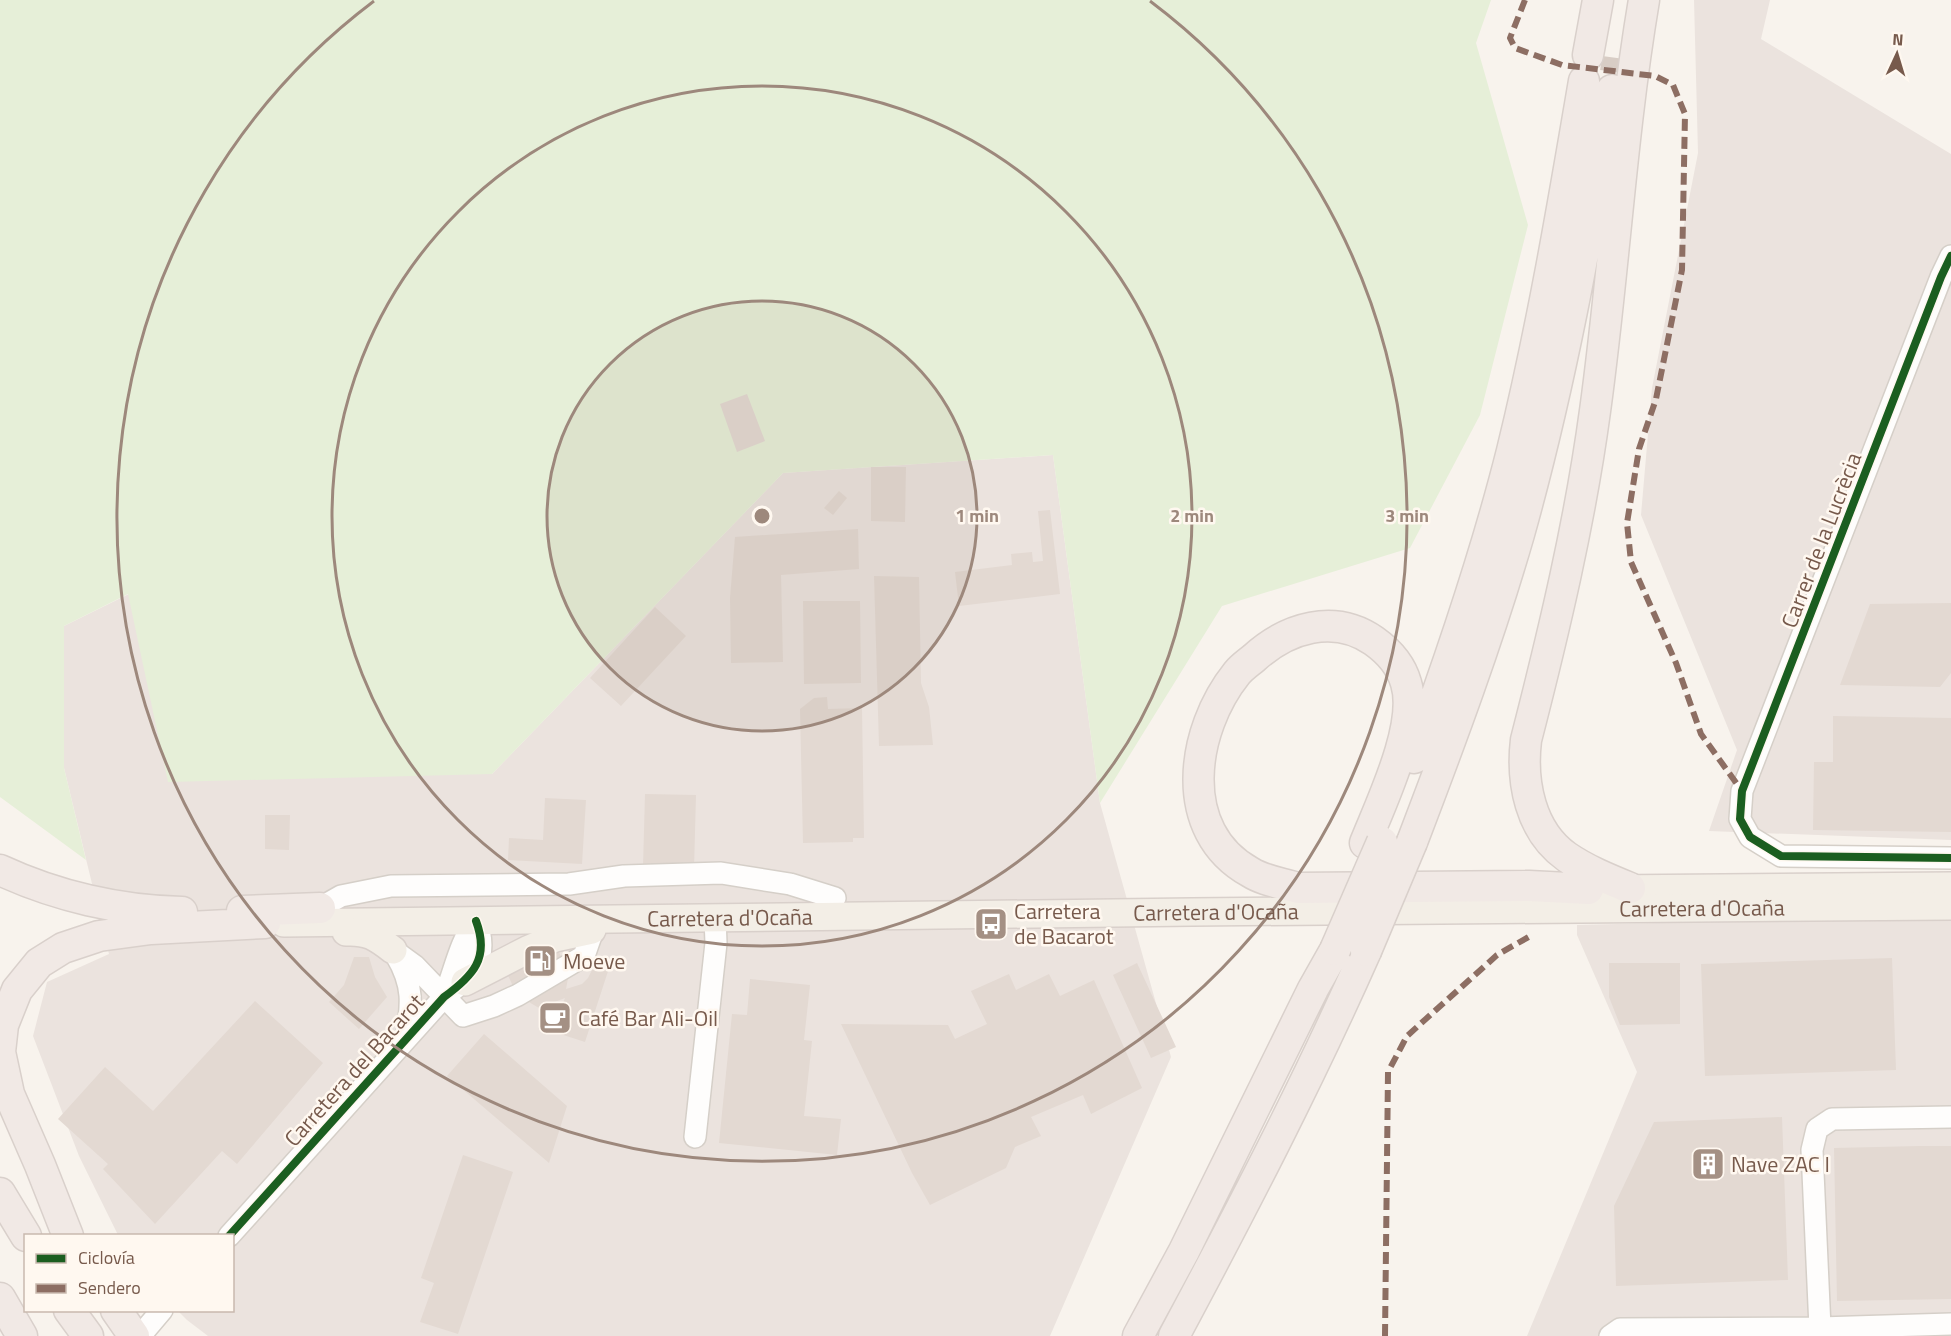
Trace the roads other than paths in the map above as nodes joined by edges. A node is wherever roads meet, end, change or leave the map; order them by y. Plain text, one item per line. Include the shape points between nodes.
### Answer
1 (1598, 0) edge
2 (1627, 0) edge
3 (1644, 0) edge
4 (1601, 67) junction
5 (1951, 256) edge
6 (1946, 277) edge
7 (1374, 843) junction
8 (1951, 858) edge
9 (0, 870) edge
10 (1951, 886) edge
11 (1630, 888) junction
12 (1588, 889) junction
13 (801, 898) junction
14 (835, 898) junction
15 (1951, 906) edge
16 (331, 907) junction
17 (715, 918) junction
18 (476, 921) junction
19 (265, 923) junction
20 (593, 930) junction
21 (393, 950) junction
22 (454, 989) junction
23 (1340, 1010) junction
24 (406, 1038) junction
25 (1951, 1117) edge
26 (0, 1125) edge
27 (695, 1137) dead end
28 (0, 1193) edge
29 (25, 1234) edge
30 (66, 1234) edge
31 (66, 1234) edge
32 (231, 1234) edge
33 (0, 1298) edge
34 (70, 1312) edge
35 (117, 1312) edge
36 (161, 1312) edge
37 (1951, 1324) edge
38 (1820, 1328) junction
39 (22, 1336) edge
40 (88, 1336) edge
41 (134, 1336) edge
42 (140, 1336) edge
43 (1138, 1336) edge
44 (1174, 1336) edge
45 (1192, 1336) edge
46 (1610, 1336) edge

1 - 4 highway
2 - 4 highway
3 - 11 highway via 1588,460 1524,759 1531,807 1544,834 1565,856
4 - 7 highway via 1491,527 1454,646
4 - 23 highway, bridge via 1582,263 1532,485 1477,669 1412,842
5 - 6 street, Carrer de la Lucrècia
6 - 8 street, Carrer de la Lucrècia via 1742,791 1740,819 1750,837 1781,856
7 - 12 highway via 1403,738 1409,707 1407,684 1384,648 1364,634 1344,627 1317,626 1292,633 1266,646 1238,672 1221,697 1205,734 1198,794 1202,815 1214,839 1231,858 1250,873 1298,888
7 - 43 highway, bridge via 1313,989
9 - 16 highway via 71,896 113,906 201,913
10 - 11 main road, Carretera d'Ocaña
11 - 12 main road, Carretera d'Ocaña
12 - 14 main road, Carretera d'Ocaña via 1529,894 1279,899
13 - 14 main road, Carretera d'Ocaña
13 - 16 main road, Carretera d'Ocaña
13 - 18 main road via 737,908 489,911
14 - 16 street via 789,884 721,873 624,876 569,884 391,886 341,896
15 - 17 main road, Carretera d'Ocaña
16 - 18 main road via 464,912
17 - 18 main road, Carretera d'Ocaña
17 - 20 main road
17 - 27 street via 717,942
18 - 19 main road, Carretera d'Ocaña
18 - 22 street, Carretera del Bacarot via 481,950 473,972
19 - 21 main road via 291,933 366,933
19 - 30 highway via 99,936 63,948 39,963 17,990 3,1025 0,1052 9,1094
20 - 22 main road via 555,938
20 - 22 street via 584,956 502,1002 463,1016
21 - 22 street, Carretera del Bacarot
21 - 24 street, Carretera del Bacarot via 409,986
22 - 24 street, Carretera del Bacarot
23 - 44 highway via 1260,1177
23 - 45 highway via 1308,1110
24 - 32 street, Carretera del Bacarot
25 - 38 street via 1832,1119 1817,1130 1812,1150
26 - 31 highway
28 - 29 highway
33 - 39 highway
34 - 40 highway
35 - 41 highway
36 - 42 street
37 - 38 street
38 - 46 street via 1620,1329

